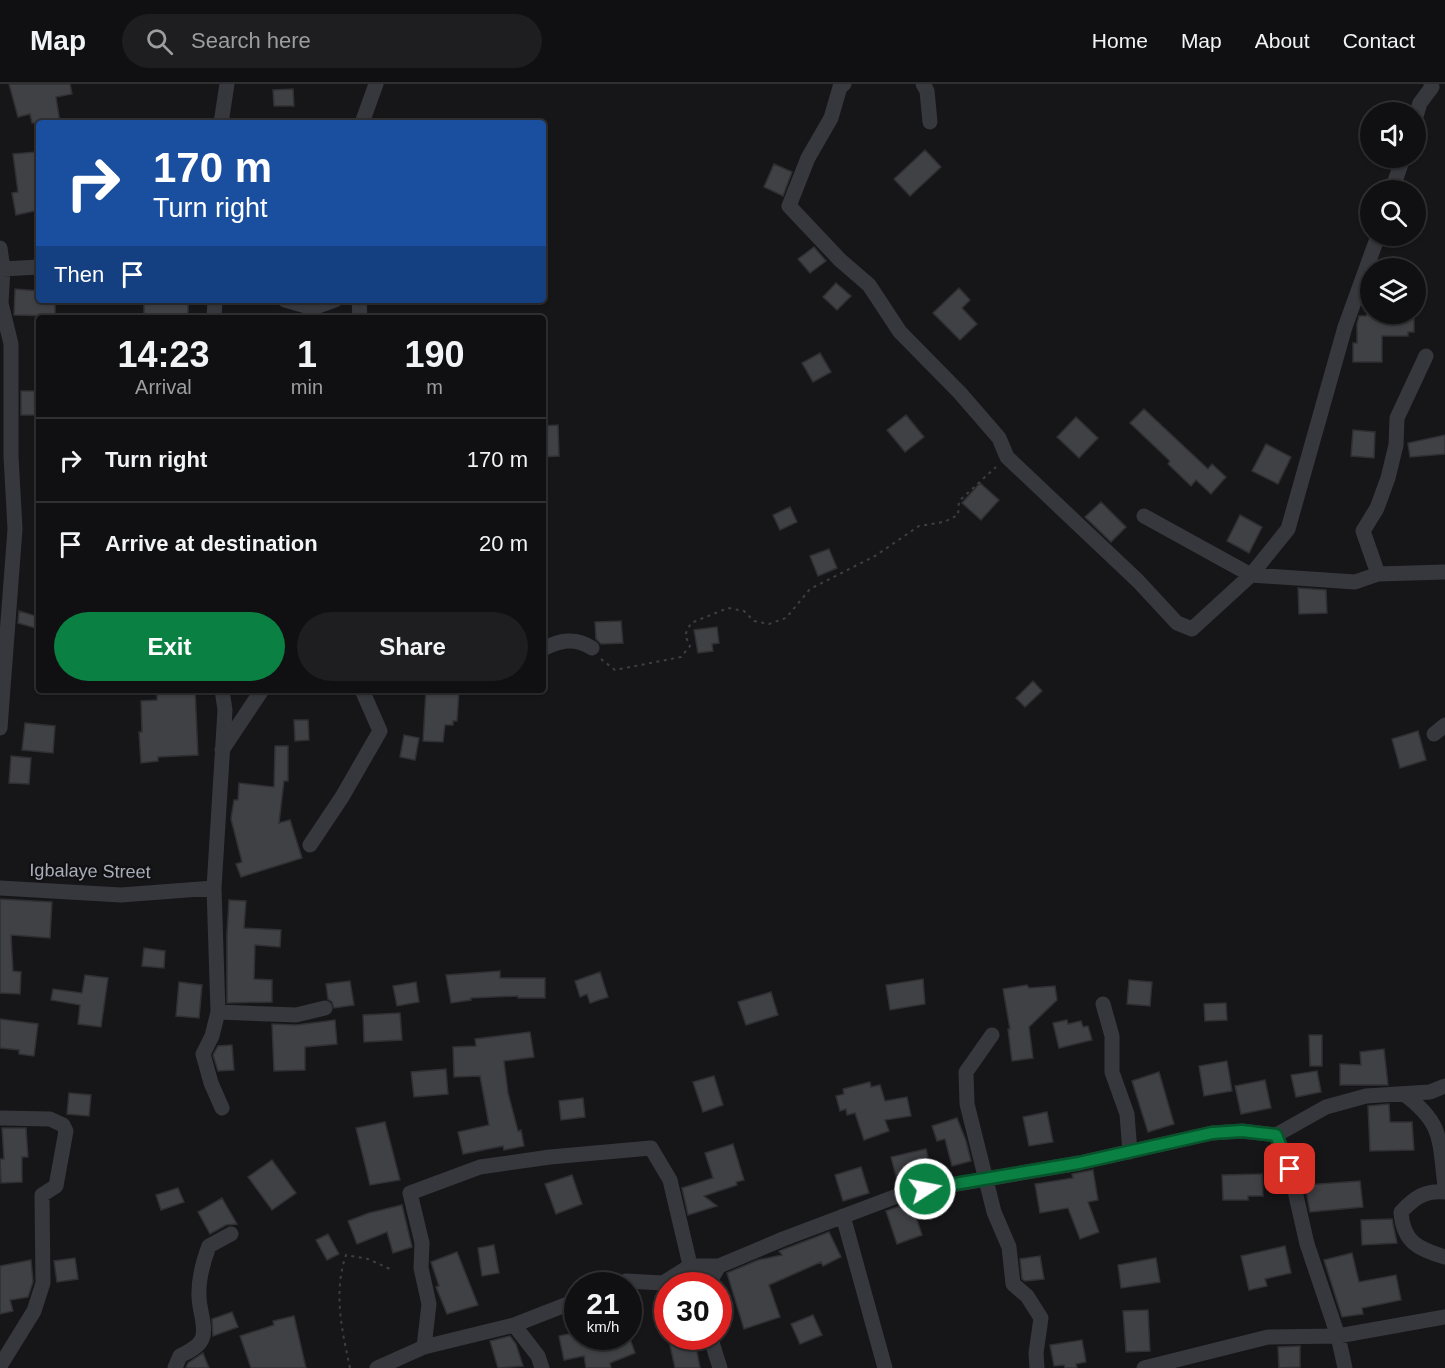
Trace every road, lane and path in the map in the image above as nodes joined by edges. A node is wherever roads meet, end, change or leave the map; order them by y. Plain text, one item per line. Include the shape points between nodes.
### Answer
1 (227, 84) edge
2 (376, 84) edge
3 (844, 84) edge
4 (923, 84) edge
5 (1431, 84) edge
6 (1421, 102) edge
7 (222, 120) edge
8 (363, 120) edge
9 (930, 122) dead end
10 (1374, 246) edge
11 (0, 248) edge
12 (36, 267) edge
13 (3, 269) junction
14 (296, 303) edge
15 (327, 303) edge
16 (1426, 356) dead end
17 (1007, 458) junction
18 (1144, 516) dead end
19 (1445, 572) edge
20 (1378, 574) junction
21 (1251, 575) junction
22 (546, 647) edge
23 (591, 648) joint
24 (222, 693) edge
25 (260, 693) edge
26 (363, 693) edge
27 (0, 728) edge
28 (222, 750) junction
29 (310, 845) dead end
30 (0, 888) edge
31 (214, 888) junction
32 (1103, 1004) dead end
33 (325, 1008) dead end
34 (218, 1012) junction
35 (992, 1035) dead end
36 (1445, 1086) edge
37 (1404, 1094) junction
38 (222, 1108) dead end
39 (0, 1118) edge
40 (1276, 1135) junction
41 (1130, 1152) junction
42 (985, 1178) junction
43 (1445, 1186) edge
44 (1445, 1192) edge
45 (843, 1216) junction
46 (231, 1234) dead end
47 (1445, 1257) edge
48 (690, 1266) junction
49 (719, 1266) junction
50 (390, 1269) dead end
51 (692, 1272) edge
52 (715, 1272) edge
53 (642, 1282) edge
54 (564, 1305) edge
55 (1445, 1317) edge
56 (514, 1325) junction
57 (1338, 1336) junction
58 (424, 1347) junction
59 (714, 1350) edge
60 (0, 1366) edge
61 (382, 1367) edge
62 (176, 1368) edge
63 (350, 1368) edge
64 (542, 1368) edge
65 (720, 1368) edge
66 (885, 1368) edge
67 (1037, 1368) edge
68 (1144, 1368) edge
69 (1346, 1368) edge

1 - 7 street
2 - 8 street
3 - 17 street via 789,206 869,285 900,332 999,438
4 - 9 street
5 - 6 street
10 - 21 street via 1346,327 1288,529
11 - 13 street
12 - 13 street
13 - 27 street via 1,303 11,344 15,530
14 - 15 street via 313,308
16 - 20 street via 1397,418 1396,445 1384,488 1363,531
17 - 21 street via 1185,628 1192,629
17 - 23 path via 959,501 958,515 919,526 875,556 810,589 786,618 769,624 754,621 744,611 728,608 691,623 685,636 690,646 681,657 625,669 615,670
18 - 21 street
19 - 20 street
20 - 21 street via 1355,582
22 - 23 street via 574,640
24 - 28 street
25 - 28 street
26 - 29 street via 381,731
28 - 31 street
30 - 31 street, Igbalaye Street via 121,895
31 - 34 street
32 - 41 street via 1112,1036 1112,1072 1127,1114
33 - 34 street via 296,1015
34 - 38 street via 203,1054
35 - 42 street via 966,1072 967,1104
36 - 37 street via 1430,1092
37 - 40 street via 1366,1096 1326,1107
37 - 43 street via 1423,1108 1437,1129
39 - 60 street via 50,1119 66,1131 56,1186 42,1195 43,1283 34,1311
40 - 41 street via 1212,1133
40 - 57 street via 1290,1169 1307,1244
41 - 42 street
42 - 45 street via 905,1193
42 - 67 street via 1009,1247 1013,1284 1041,1318
44 - 47 street via 1425,1193 1401,1212 1407,1237
45 - 49 street
45 - 66 street
46 - 62 street via 209,1246 199,1295 204,1333 201,1341 180,1356
48 - 49 street
48 - 51 street
48 - 53 street via 663,1283
48 - 58 street via 670,1180 651,1148 480,1167 410,1193 422,1243 421,1268 429,1304
49 - 52 street
50 - 63 path via 346,1255 338,1309
54 - 56 street
55 - 57 street
56 - 58 street
56 - 64 street via 538,1356
57 - 68 street via 1268,1337
57 - 69 street
58 - 61 street
59 - 65 street

